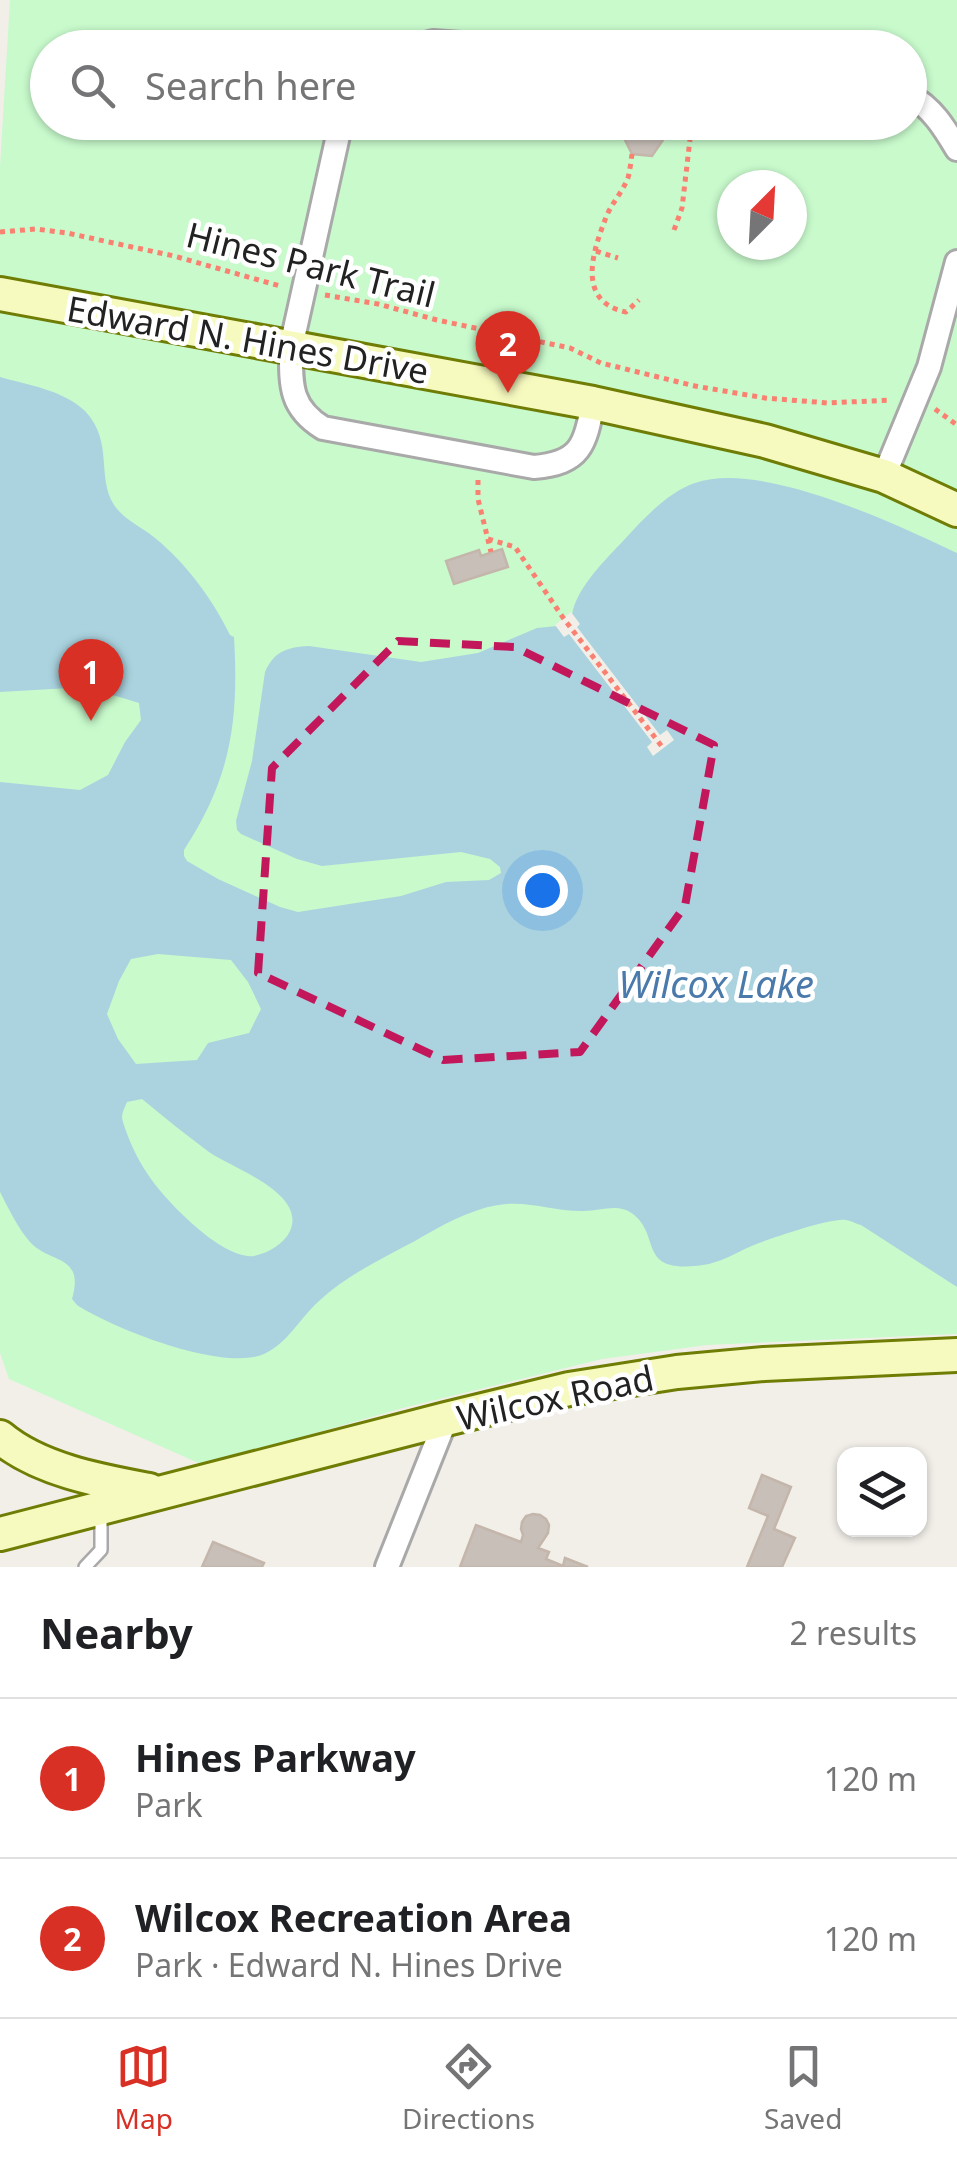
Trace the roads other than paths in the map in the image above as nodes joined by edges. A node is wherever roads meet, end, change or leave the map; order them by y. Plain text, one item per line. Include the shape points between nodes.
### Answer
1 (927, 109) edge
2 (337, 140) edge
3 (957, 149) edge
4 (957, 262) edge
5 (0, 294) edge
6 (291, 347) junction
7 (594, 403) junction
8 (884, 476) junction
9 (957, 510) edge
10 (957, 1355) edge
11 (446, 1419) junction
12 (0, 1437) edge
13 (100, 1495) junction
14 (0, 1534) edge
15 (85, 1567) edge
16 (388, 1567) edge

1 - 3 street
2 - 6 street
4 - 8 street via 929,367
5 - 6 street, Edward N. Hines Drive
6 - 7 street, Edward N. Hines Drive
6 - 7 street via 294,398 312,421 479,457 534,466 569,458 587,436
7 - 8 street, Edward N. Hines Drive
8 - 9 street, Edward N. Hines Drive
10 - 11 street, Wilcox Road via 677,1372
11 - 13 street, Wilcox Road via 161,1493
11 - 16 street
12 - 13 street, Wilcox Road
13 - 14 street, Wilcox Road
13 - 15 lane via 100,1550

